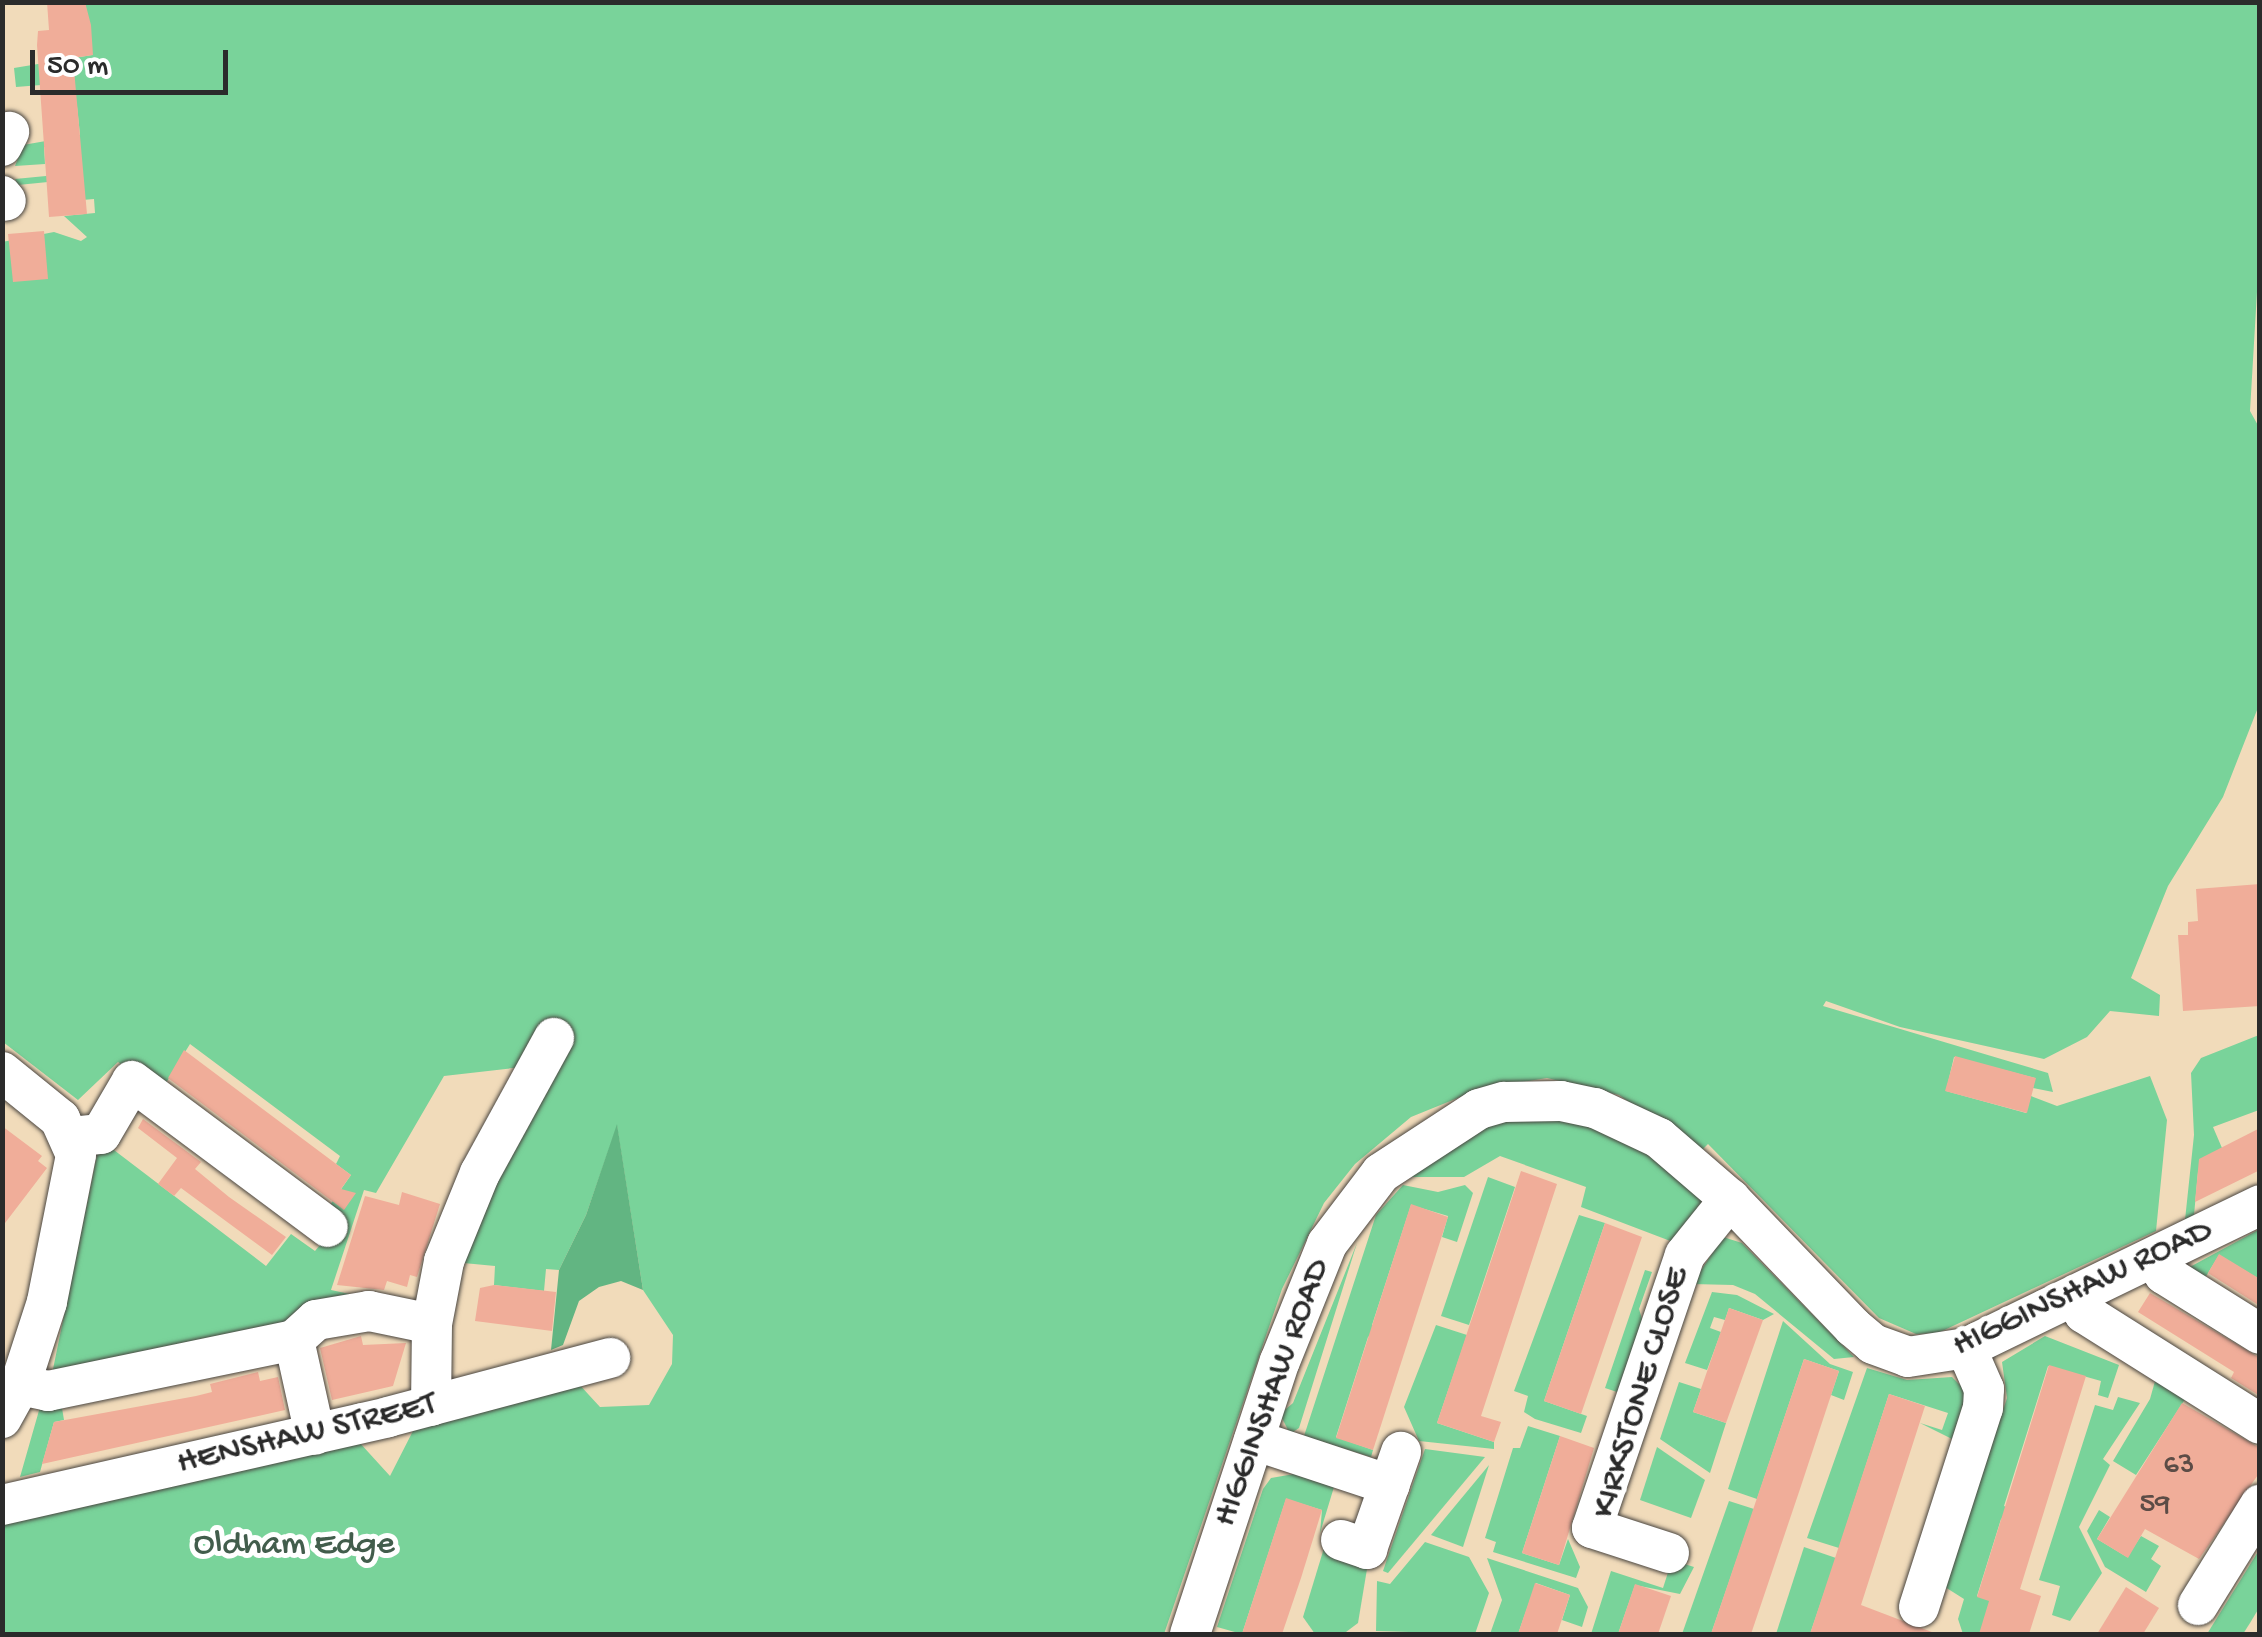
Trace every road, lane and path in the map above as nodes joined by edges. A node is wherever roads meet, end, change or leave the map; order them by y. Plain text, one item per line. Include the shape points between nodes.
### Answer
1 (554, 1038) dead end
2 (2, 1072) edge
3 (72, 1137) junction
4 (1730, 1199) junction
5 (2260, 1205) edge
6 (328, 1226) dead end
7 (2156, 1259) junction
8 (2076, 1296) junction
9 (432, 1324) junction
10 (2260, 1334) edge
11 (294, 1340) junction
12 (1966, 1348) junction
13 (610, 1358) dead end
14 (14, 1377) edge
15 (431, 1406) junction
16 (2260, 1424) edge
17 (314, 1435) junction
18 (1254, 1440) junction
19 (2, 1504) edge
20 (2260, 1505) edge
21 (1341, 1540) dead end
22 (1670, 1553) dead end
23 (2198, 1605) dead end
24 (1919, 1607) dead end
25 (1190, 1634) edge

1 - 9 street via 480,1173 444,1261
2 - 3 street
3 - 6 street via 101,1134 132,1081
3 - 14 street via 75,1174
4 - 12 street, HIGGINSHAW ROAD via 1872,1344 1929,1358
4 - 18 street, HIGGINSHAW ROAD via 1659,1138 1596,1108 1504,1102 1443,1127 1381,1173 1346,1210 1312,1273
4 - 22 street, KIRKSTONE CLOSE via 1684,1255 1592,1528
5 - 7 street, HIGGINSHAW ROAD
7 - 8 street, HIGGINSHAW ROAD
7 - 10 street via 2164,1274
8 - 12 street, HIGGINSHAW ROAD
8 - 16 street via 2084,1313
9 - 11 street via 369,1311 316,1320
9 - 15 street
11 - 14 street via 48,1391
11 - 17 street
12 - 24 street via 1984,1390 1983,1408
13 - 15 street, HENSHAW STREET
15 - 17 street, HENSHAW STREET
17 - 19 street, HENSHAW STREET
18 - 21 street via 1395,1468 1368,1548
18 - 25 street, HIGGINSHAW ROAD
20 - 23 street

